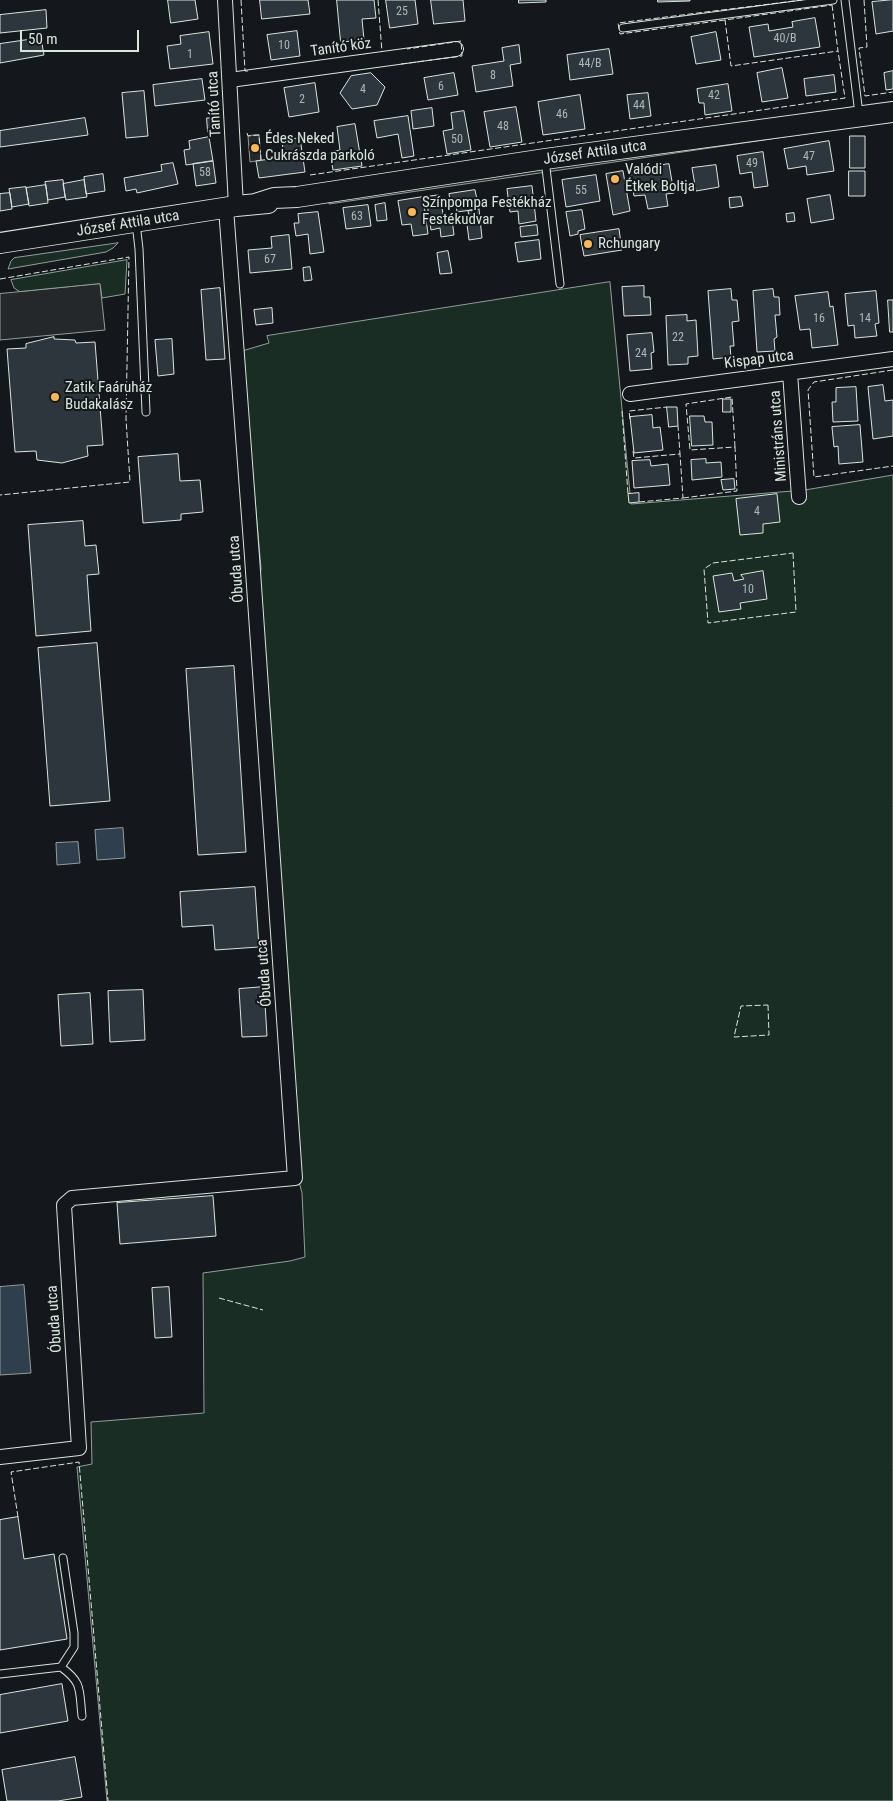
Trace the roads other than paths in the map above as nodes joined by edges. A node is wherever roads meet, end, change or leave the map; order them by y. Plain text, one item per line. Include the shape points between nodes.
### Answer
1 (225, 0) edge
2 (834, 0) edge
3 (845, 0) edge
4 (623, 28) dead end
5 (456, 49) dead end
6 (230, 80) junction
7 (893, 112) edge
8 (859, 117) junction
9 (545, 160) junction
10 (239, 206) junction
11 (136, 223) junction
12 (0, 243) edge
13 (560, 284) dead end
14 (893, 359) edge
15 (790, 373) junction
16 (630, 394) dead end
17 (146, 412) dead end
18 (799, 497) dead end
19 (0, 1457) edge
20 (63, 1558) dead end
21 (61, 1667) junction
22 (0, 1674) edge
23 (82, 1716) dead end

1 - 6 street, Tanító utca
2 - 4 lane
3 - 8 lane
5 - 6 street, Tanító köz
6 - 10 street, Tanító utca
7 - 8 main road, József Attila utca
8 - 9 main road, József Attila utca
9 - 10 main road, József Attila utca via 274,198
9 - 13 lane
10 - 11 main road, József Attila utca
10 - 19 street, Óbuda utca via 252,557 295,1178 72,1198 64,1205 79,1448
11 - 12 main road, József Attila utca
11 - 17 lane
14 - 15 street, Kispap utca
15 - 16 street, Kispap utca
15 - 18 street, Ministráns utca
20 - 21 lane via 74,1646
21 - 22 lane
21 - 23 lane via 73,1676 79,1687

